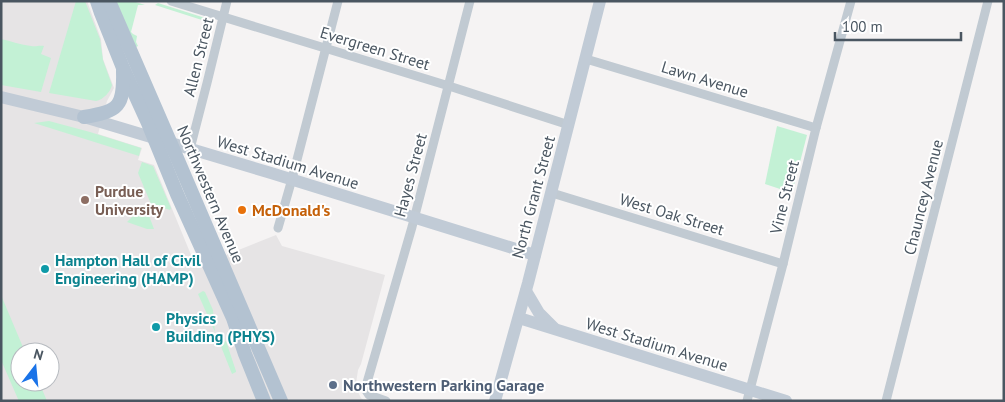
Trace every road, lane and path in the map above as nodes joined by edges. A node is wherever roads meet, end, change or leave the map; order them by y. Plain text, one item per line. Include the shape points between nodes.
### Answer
1 (97, 1) edge
2 (109, 1) edge
3 (171, 1) edge
4 (227, 1) edge
5 (338, 1) edge
6 (470, 1) edge
7 (600, 1) edge
8 (851, 1) edge
9 (988, 1) edge
10 (223, 17) junction
11 (326, 49) junction
12 (586, 58) junction
13 (123, 68) junction
14 (449, 86) junction
15 (1, 97) edge
16 (84, 117) junction
17 (569, 125) junction
18 (816, 128) junction
19 (154, 138) junction
20 (171, 144) junction
21 (190, 149) junction
22 (292, 179) junction
23 (552, 193) junction
24 (415, 218) junction
25 (278, 228) dead end
26 (535, 255) junction
27 (783, 264) junction
28 (526, 291) junction
29 (519, 318) junction
30 (556, 329) junction
31 (748, 395) edge
32 (264, 401) edge
33 (280, 401) edge
34 (386, 401) edge
35 (495, 401) edge
36 (786, 401) edge
37 (886, 401) edge

1 - 13 main road, Northwestern Avenue
2 - 20 main road, Northwestern Avenue
3 - 10 street, Evergreen Street
4 - 10 street, Allen Street
5 - 11 street
6 - 14 street, Hayes Street
7 - 12 street, North Grant Street
8 - 18 street, Vine Street
9 - 37 street, Chauncey Avenue
10 - 11 street, Evergreen Street
10 - 21 street, Allen Street
11 - 14 street, Evergreen Street
11 - 22 street
12 - 17 street, North Grant Street
12 - 18 street, Lawn Avenue
13 - 16 main road via 123,92 118,105 103,114
13 - 19 main road, Northwestern Avenue
14 - 17 street, Evergreen Street
14 - 24 street, Hayes Street
15 - 16 street, West Stadium Avenue
16 - 19 street, West Stadium Avenue
17 - 23 street, North Grant Street
18 - 27 street, Vine Street
19 - 20 street, West Stadium Avenue
19 - 32 main road, Northwestern Avenue via 233,318
20 - 21 street, West Stadium Avenue
20 - 33 main road, Northwestern Avenue
21 - 22 street, West Stadium Avenue
22 - 24 street, West Stadium Avenue
22 - 25 street
23 - 26 street, North Grant Street
23 - 27 street, West Oak Street
24 - 26 street, West Stadium Avenue
24 - 34 street, Hayes Street via 365,390 369,395
26 - 28 street, North Grant Street
27 - 31 street, Vine Street
28 - 29 street, North Grant Street
28 - 30 street via 539,313
29 - 30 street, West Stadium Avenue
29 - 35 street, North Grant Street
30 - 31 street, West Stadium Avenue
31 - 36 street, West Stadium Avenue

